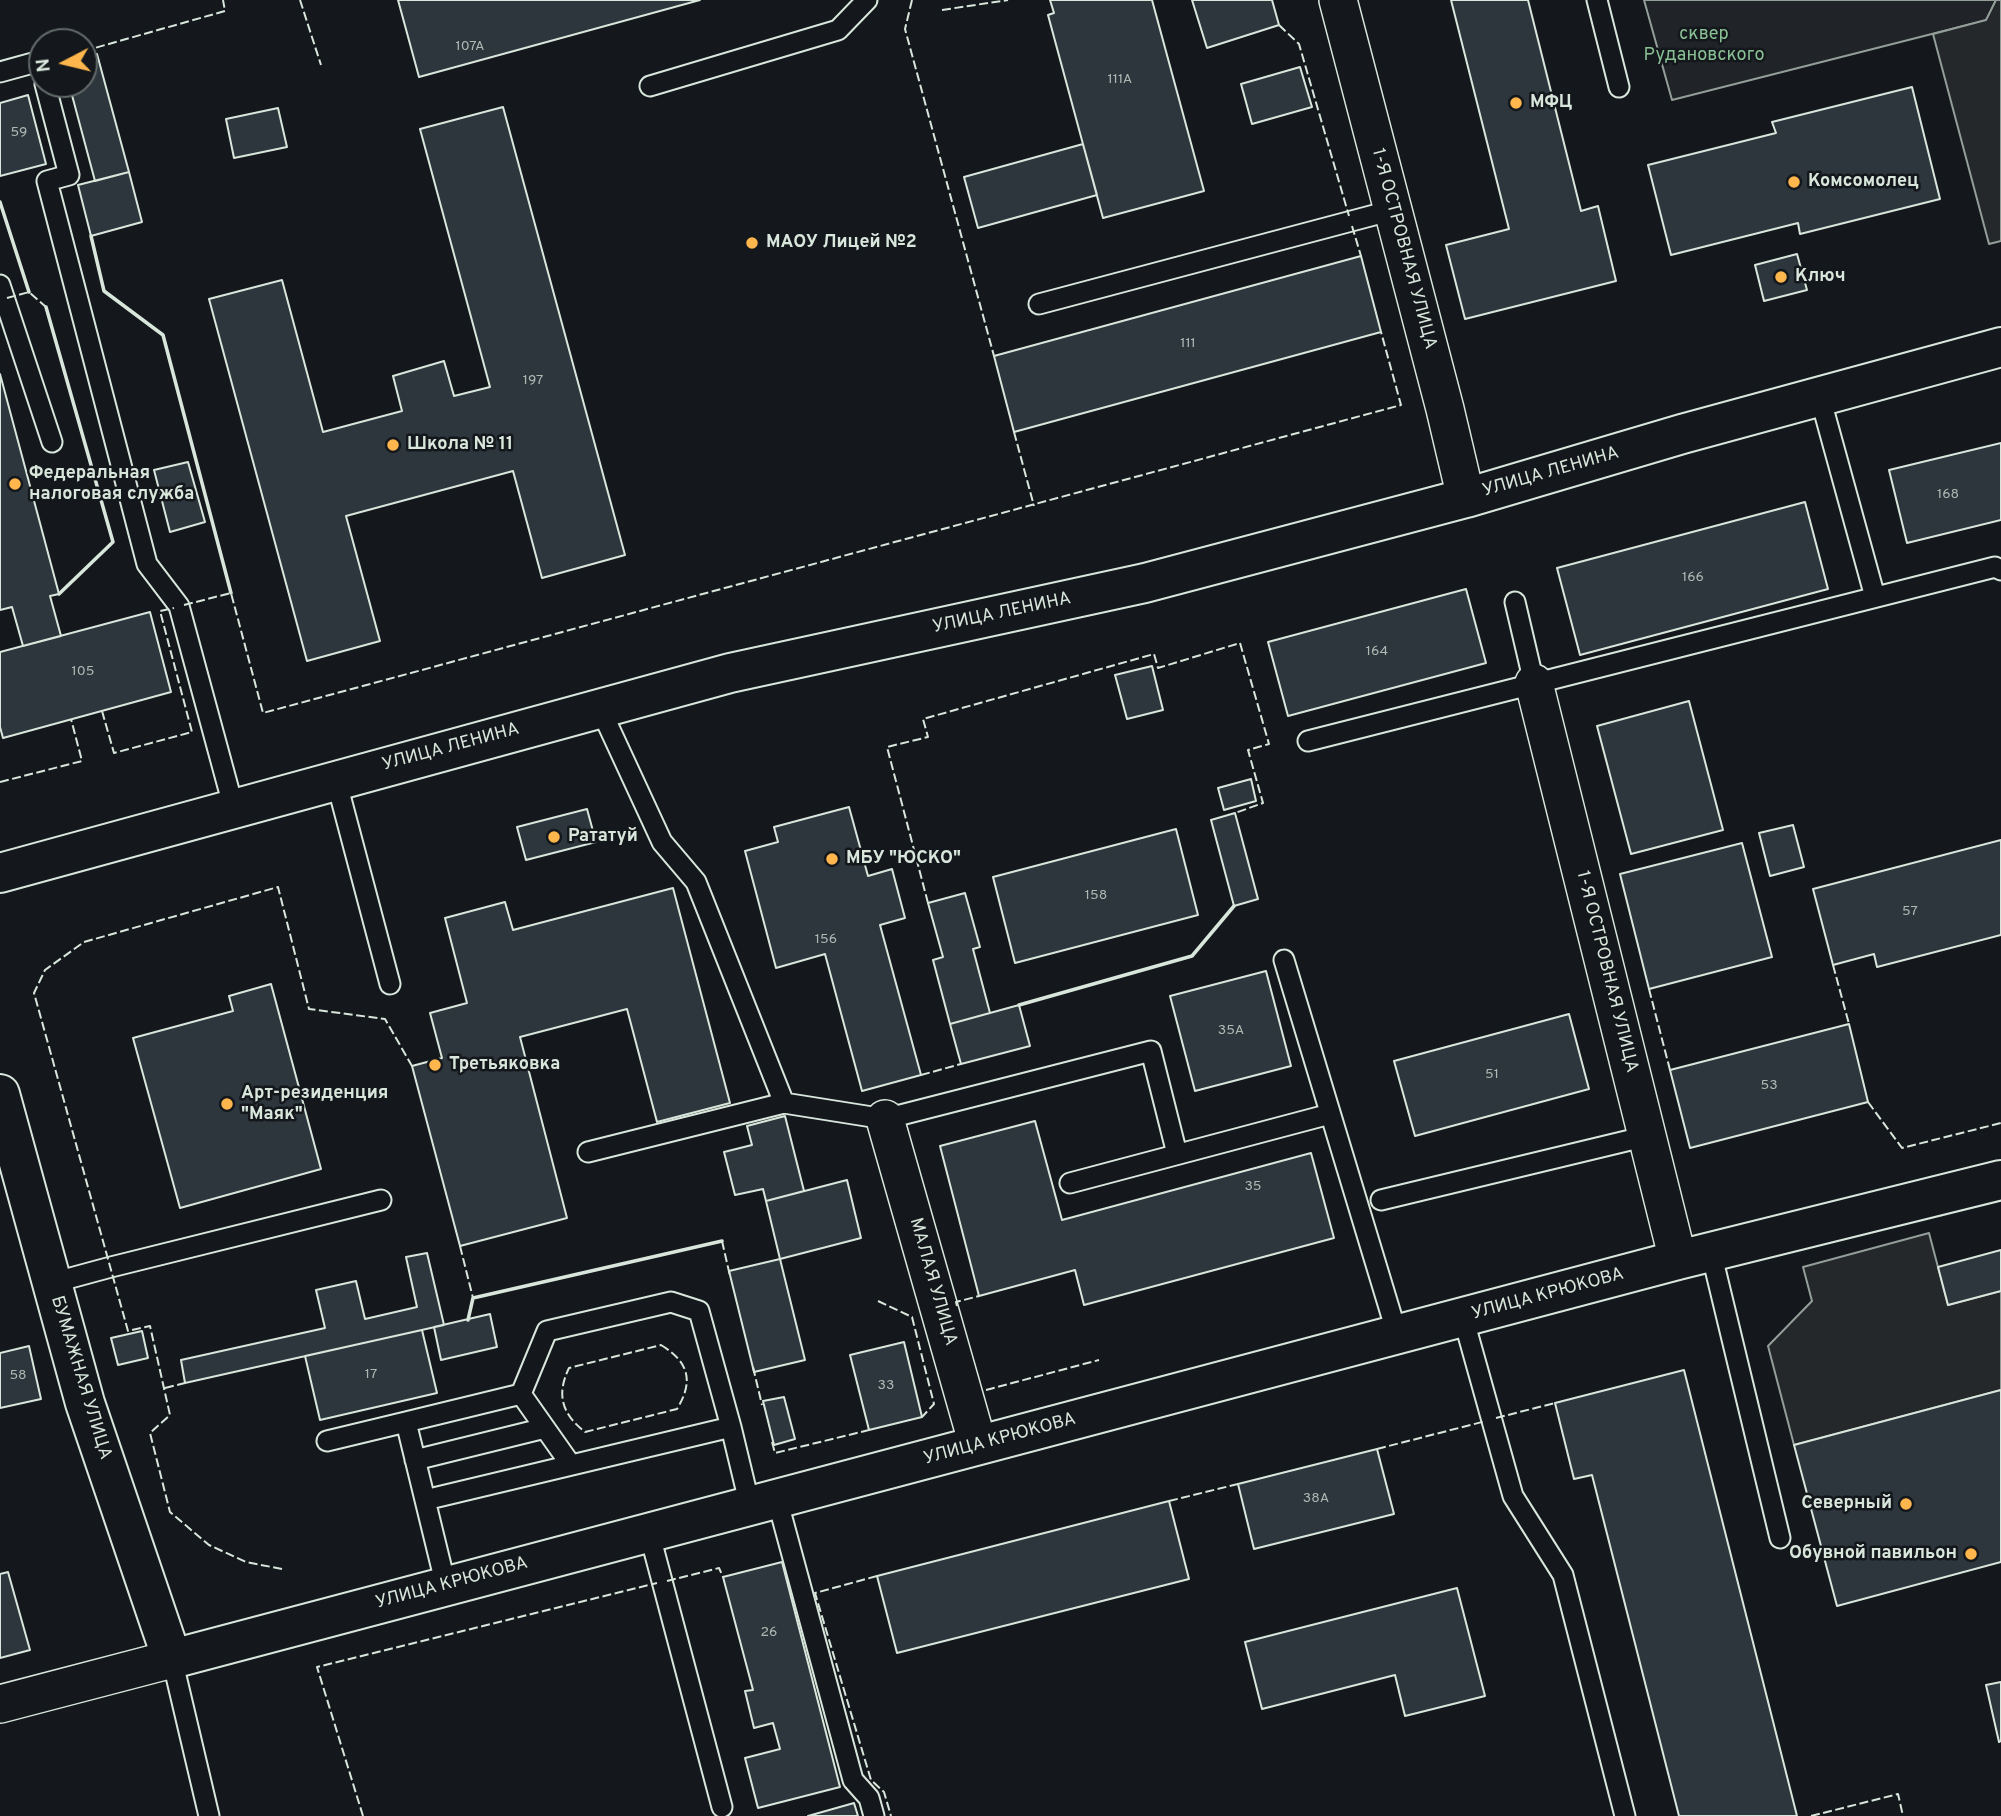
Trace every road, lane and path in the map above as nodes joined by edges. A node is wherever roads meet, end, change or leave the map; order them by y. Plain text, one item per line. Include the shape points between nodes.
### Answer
1 (867, 0) edge
2 (1338, 0) edge
3 (1597, 0) edge
4 (28, 64) edge
5 (0, 72) edge
6 (650, 86) dead end
7 (1619, 87) dead end
8 (50, 98) edge
9 (1393, 210) junction
10 (0, 285) edge
11 (1039, 304) dead end
12 (2001, 347) edge
13 (1820, 397) junction
14 (52, 442) dead end
15 (1465, 498) junction
16 (2001, 570) edge
17 (1875, 597) junction
18 (1515, 602) dead end
19 (1534, 683) junction
20 (600, 708) junction
21 (1308, 741) dead end
22 (336, 780) junction
23 (234, 809) junction
24 (0, 873) edge
25 (1283, 960) dead end
26 (390, 984) dead end
27 (0, 1094) edge
28 (784, 1103) junction
29 (1330, 1114) junction
30 (885, 1119) junction
31 (1647, 1136) junction
32 (588, 1152) dead end
33 (1177, 1154) junction
34 (2001, 1180) edge
35 (1070, 1182) dead end
36 (381, 1200) dead end
37 (1381, 1200) dead end
38 (1694, 1256) junction
39 (52, 1283) junction
40 (1463, 1317) junction
41 (1397, 1335) junction
42 (521, 1394) junction
43 (406, 1422) junction
44 (731, 1427) junction
45 (545, 1428) junction
46 (327, 1441) dead end
47 (978, 1445) junction
48 (415, 1460) junction
49 (571, 1465) junction
50 (425, 1500) junction
51 (763, 1502) junction
52 (649, 1532) junction
53 (1780, 1538) dead end
54 (446, 1586) junction
55 (172, 1659) junction
56 (0, 1704) edge
57 (722, 1807) dead end
58 (209, 1816) edge
59 (874, 1816) edge
60 (1625, 1816) edge

1 - 6 lane via 838,30
2 - 9 street, 1-Я ОСТРОВНАЯ УЛИЦА
3 - 7 lane
4 - 5 lane
8 - 23 lane via 69,175 47,181 147,564 179,606
9 - 11 lane
9 - 15 street, 1-Я ОСТРОВНАЯ УЛИЦА
10 - 14 lane
12 - 13 street, УЛИЦА ЛЕНИНА
13 - 15 street, УЛИЦА ЛЕНИНА
13 - 17 lane
15 - 20 street, УЛИЦА ЛЕНИНА via 1145,583 730,673
16 - 17 lane via 1995,567
17 - 19 lane
18 - 19 lane
19 - 21 lane
19 - 31 street, 1-Я ОСТРОВНАЯ УЛИЦА
20 - 22 street, УЛИЦА ЛЕНИНА
20 - 28 lane via 662,842 695,882
22 - 23 street, УЛИЦА ЛЕНИНА
22 - 26 lane
23 - 24 street, УЛИЦА ЛЕНИНА
25 - 29 lane
27 - 39 street, БУМАЖНАЯ УЛИЦА
28 - 30 lane
28 - 32 lane
29 - 33 lane
29 - 41 lane
30 - 33 lane via 1151,1051
30 - 47 street, МАЛАЯ УЛИЦА
31 - 37 lane
31 - 38 street, 1-Я ОСТРОВНАЯ УЛИЦА
33 - 35 lane
34 - 38 street, УЛИЦА КРЮКОВА
36 - 39 lane
38 - 40 street, УЛИЦА КРЮКОВА
38 - 53 lane
39 - 55 street, БУМАЖНАЯ УЛИЦА via 85,1403
40 - 41 street, УЛИЦА КРЮКОВА
40 - 60 lane via 1513,1496 1563,1575
41 - 47 street, УЛИЦА КРЮКОВА
42 - 43 lane
42 - 44 lane via 547,1331 671,1302 699,1311
42 - 45 lane
43 - 46 lane
43 - 48 lane
44 - 49 lane
44 - 51 lane
45 - 48 lane
45 - 49 lane
47 - 51 street, УЛИЦА КРЮКОВА
48 - 50 lane
49 - 50 lane
50 - 54 lane
51 - 52 street, УЛИЦА КРЮКОВА
51 - 59 lane via 853,1780 869,1798
52 - 54 street, УЛИЦА КРЮКОВА
52 - 57 lane
54 - 55 street, УЛИЦА КРЮКОВА
55 - 56 street, УЛИЦА КРЮКОВА
55 - 58 lane

